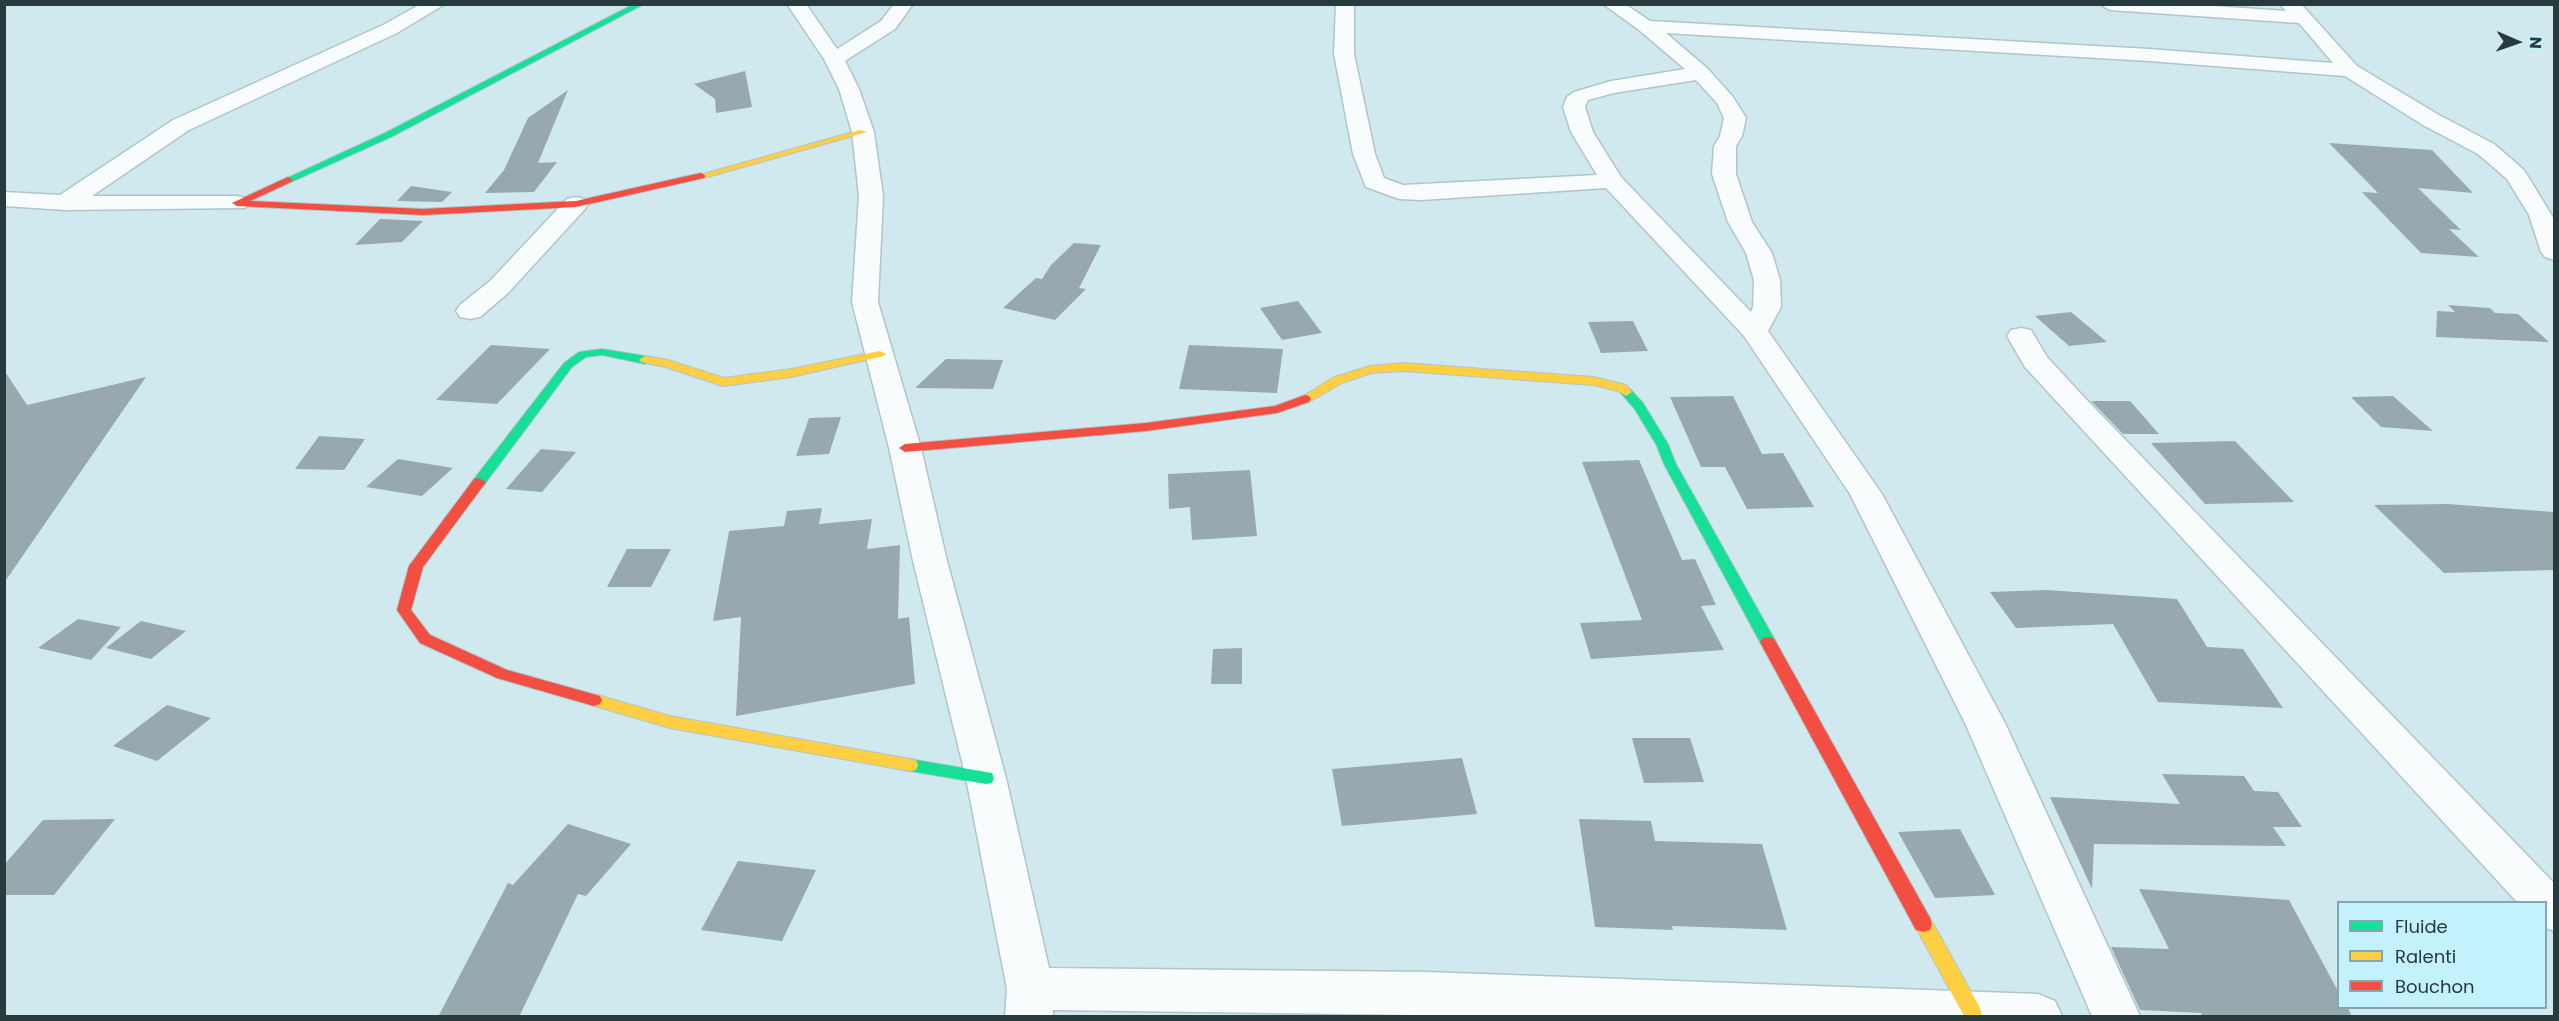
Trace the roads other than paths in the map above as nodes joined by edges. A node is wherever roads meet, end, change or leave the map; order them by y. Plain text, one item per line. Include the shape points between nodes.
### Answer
1 (436, 4) edge
2 (642, 4) edge
3 (796, 4) edge
4 (904, 4) edge
5 (1345, 4) edge
6 (1612, 4) edge
7 (2289, 4) edge
8 (2110, 5) edge
9 (2306, 18) junction
10 (1646, 26) junction
11 (834, 59) junction
12 (2350, 70) junction
13 (1701, 73) junction
14 (863, 132) junction
15 (1612, 181) junction
16 (4, 199) edge
17 (65, 203) junction
18 (237, 203) junction
19 (576, 204) junction
20 (2554, 252) edge
21 (470, 311) dead end
22 (1754, 331) junction
23 (2022, 336) dead end
24 (880, 354) junction
25 (905, 448) junction
26 (986, 778) junction
27 (2544, 901) edge
28 (1030, 1003) edge
29 (1973, 1014) junction
30 (2038, 1017) edge
31 (2116, 1017) edge

1 - 17 street via 181,125
2 - 18 street via 388,135
3 - 11 street
4 - 11 street via 888,26
5 - 15 street via 1344,54 1364,154 1374,182 1399,192 1421,193
6 - 10 street
7 - 9 street
8 - 9 street
9 - 12 street
10 - 12 street
10 - 13 street
11 - 14 street
12 - 20 street via 2431,120 2486,148 2516,175 2541,215
13 - 15 street via 1611,87 1574,101 1582,132
13 - 22 street via 1726,101 1735,118 1725,146 1724,174 1740,222 1759,253 1767,280 1767,308
14 - 19 street via 683,181
14 - 24 street via 871,196 865,302
15 - 22 street
16 - 17 street
17 - 18 street
18 - 19 street via 423,212
19 - 21 street via 499,286
22 - 31 street via 1866,494 1985,723
23 - 27 street via 2035,361 2072,402
24 - 25 street
24 - 26 street via 791,373 723,382 668,364 602,352 583,354 568,365 416,566 404,610 425,639 502,674 659,719
25 - 26 street
25 - 29 street via 1146,427 1277,409 1309,398 1338,380 1370,370 1403,367 1593,381 1622,388 1639,406 1662,444
26 - 28 street
28 - 29 street via 1427,993
29 - 30 street

